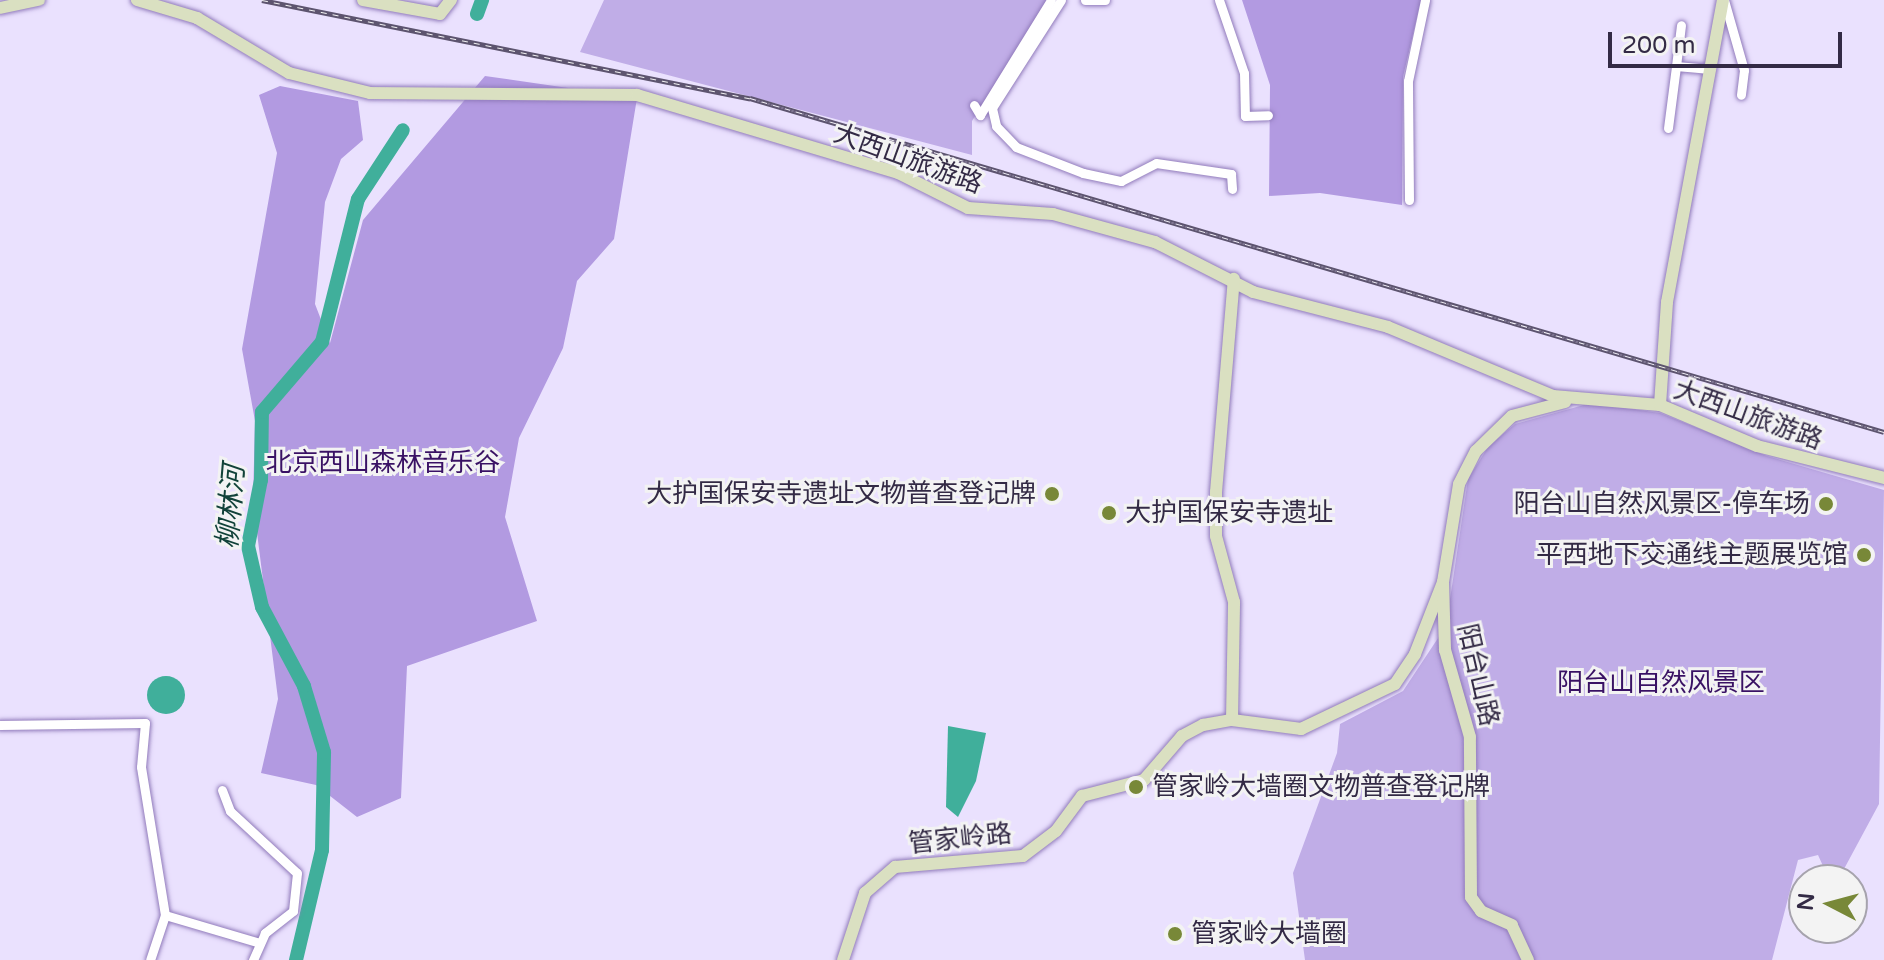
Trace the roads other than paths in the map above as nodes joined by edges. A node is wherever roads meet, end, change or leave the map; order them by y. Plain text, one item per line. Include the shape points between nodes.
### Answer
1 (39, 0) edge
2 (137, 0) edge
3 (363, 0) edge
4 (451, 0) edge
5 (1051, 0) edge
6 (1061, 0) edge
7 (1085, 0) edge
8 (1105, 0) edge
9 (1219, 0) edge
10 (1425, 0) edge
11 (1723, 0) edge
12 (0, 8) edge
13 (1681, 25) dead end
14 (1676, 66) junction
15 (1710, 69) junction
16 (1741, 95) dead end
17 (974, 105) dead end
18 (1268, 115) dead end
19 (1668, 128) dead end
20 (1232, 189) dead end
21 (1409, 200) dead end
22 (1234, 279) junction
23 (1530, 386) junction
24 (1580, 401) junction
25 (1660, 405) junction
26 (1526, 411) junction
27 (1884, 478) edge
28 (1443, 582) junction
29 (1232, 720) junction
30 (0, 725) edge
31 (222, 790) dead end
32 (165, 915) junction
33 (260, 943) junction
34 (150, 960) edge
35 (253, 960) edge
36 (843, 960) edge
37 (1528, 960) edge

1 - 12 street
2 - 22 street, 大西山旅游路 via 197,18 297,75 393,96 637,95 898,173 968,208 1053,214 1155,242
3 - 4 street via 440,14
5 - 17 street via 980,115
6 - 20 street via 992,108 996,126 1016,147 1083,173 1121,181 1156,163 1231,174
7 - 8 street
9 - 18 street via 1244,73 1245,116
10 - 21 street via 1408,81
11 - 15 street
11 - 16 street via 1744,70
13 - 14 street
14 - 15 street
14 - 19 street
15 - 25 street via 1667,302
22 - 23 street, 大西山旅游路 via 1289,305 1388,327
22 - 29 street via 1216,492 1216,536 1234,602
23 - 24 street, 大西山旅游路
23 - 26 street
24 - 25 street, 大西山旅游路
24 - 26 street, 阳台山路
25 - 27 street, 大西山旅游路 via 1757,446
26 - 28 street, 阳台山路 via 1498,424 1467,466
28 - 29 street, 管家岭路 via 1415,654 1395,684 1301,729
28 - 37 street, 阳台山路 via 1445,650 1470,737 1471,897 1481,911 1512,925
29 - 36 street, 管家岭路 via 1182,736 1144,780 1082,796 1032,852 885,872 865,893
30 - 32 street via 145,723 141,767
31 - 33 street via 230,811 297,873 293,911
32 - 33 street
32 - 34 street
33 - 35 street

